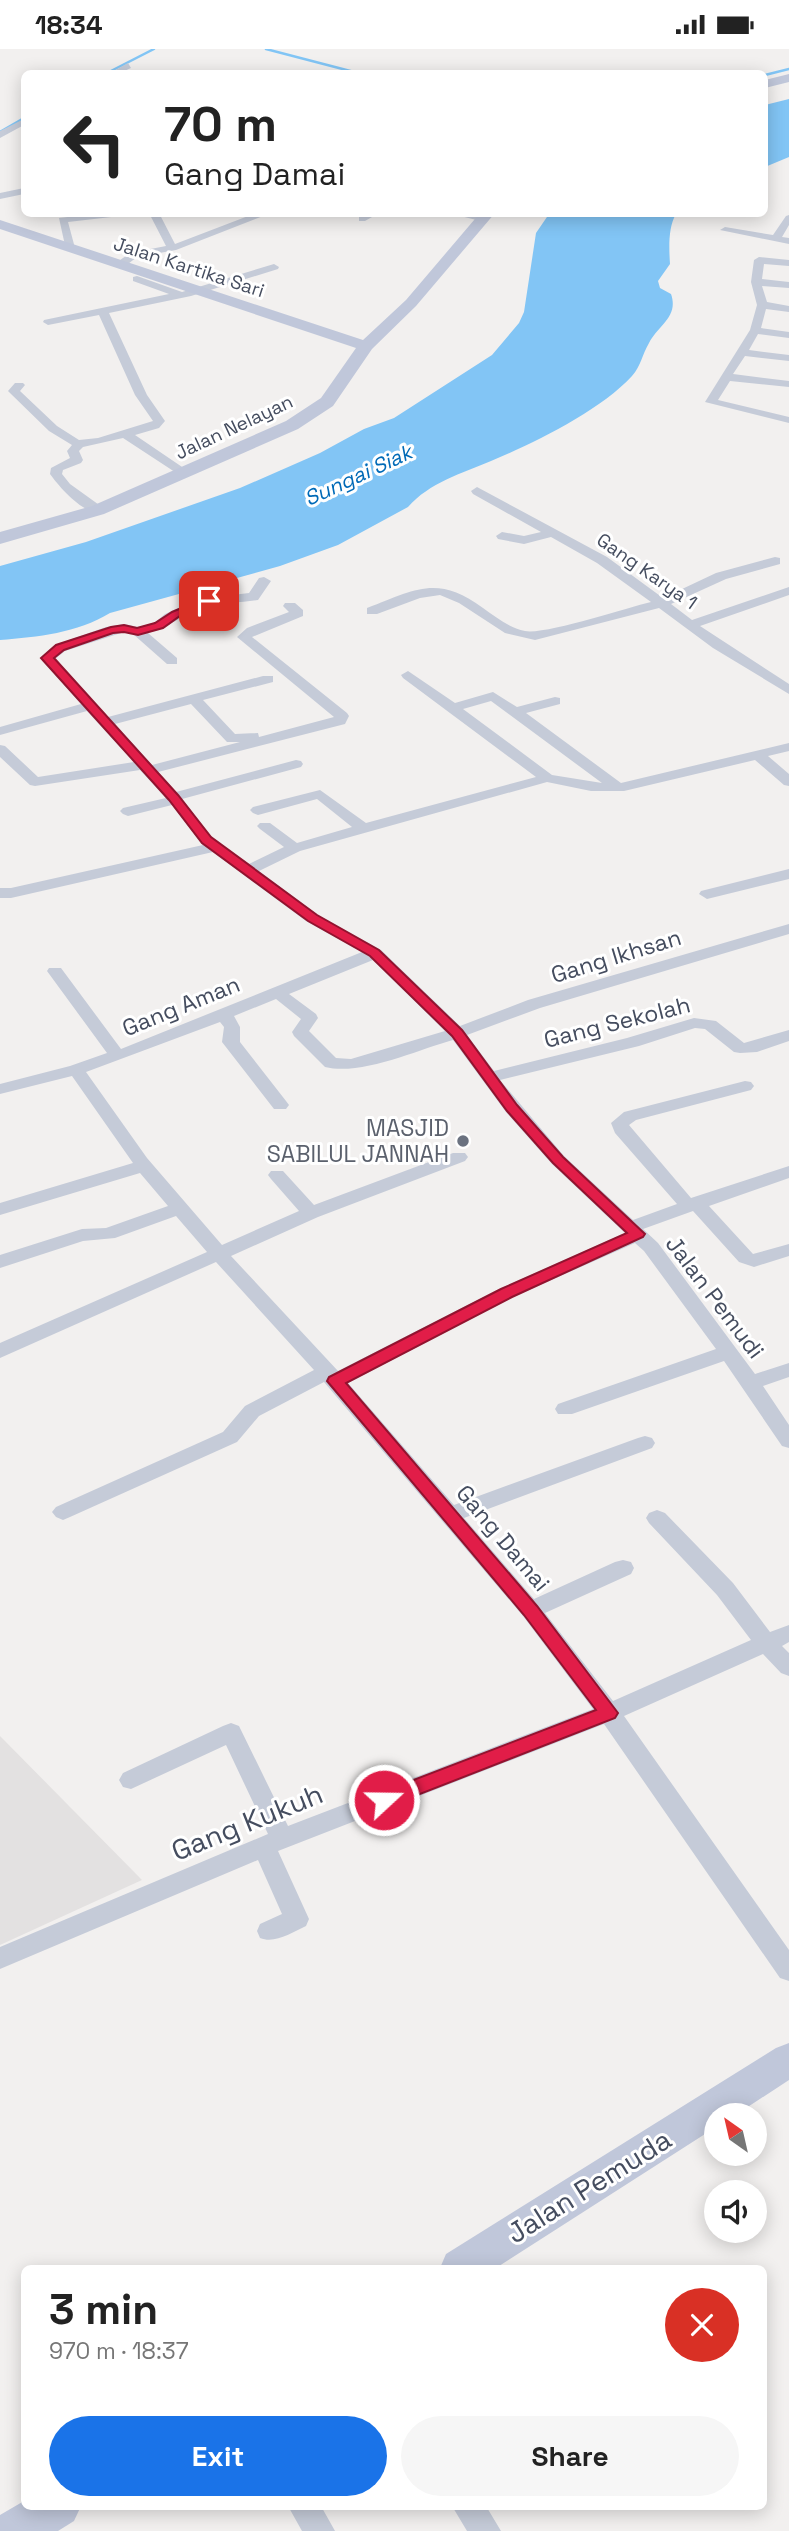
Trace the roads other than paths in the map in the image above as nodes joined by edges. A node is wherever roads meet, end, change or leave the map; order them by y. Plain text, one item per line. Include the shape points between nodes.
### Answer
1 (128, 66) dead end
2 (120, 70) edge
3 (789, 78) edge
4 (768, 83) edge
5 (21, 124) edge
6 (0, 135) edge
7 (21, 192) edge
8 (0, 196) edge
9 (60, 217) edge
10 (156, 217) edge
11 (255, 217) edge
12 (366, 217) edge
13 (485, 217) edge
14 (789, 218) edge
15 (362, 219) dead end
16 (0, 224) edge
17 (725, 230) dead end
18 (756, 236) junction
19 (775, 239) junction
20 (789, 241) edge
21 (70, 248) junction
22 (172, 248) junction
23 (759, 260) junction
24 (789, 263) edge
25 (120, 265) junction
26 (274, 268) dead end
27 (137, 279) dead end
28 (756, 282) junction
29 (789, 285) edge
30 (191, 293) junction
31 (762, 305) junction
32 (789, 309) edge
33 (103, 311) junction
34 (48, 322) dead end
35 (755, 330) junction
36 (789, 335) edge
37 (366, 346) junction
38 (742, 352) junction
39 (789, 358) edge
40 (726, 377) junction
41 (789, 384) edge
42 (19, 385) dead end
43 (789, 420) edge
44 (125, 434) junction
45 (79, 444) junction
46 (185, 473) junction
47 (477, 491) dead end
48 (98, 510) junction
49 (554, 532) junction
50 (502, 536) dead end
51 (0, 538) edge
52 (775, 561) dead end
53 (264, 581) dead end
54 (789, 591) edge
55 (663, 603) junction
56 (290, 606) dead end
57 (372, 611) dead end
58 (689, 625) junction
59 (138, 631) junction
60 (172, 660) dead end
61 (408, 675) dead end
62 (268, 679) dead end
63 (789, 690) edge
64 (195, 700) junction
65 (555, 701) dead end
66 (90, 706) junction
67 (452, 708) junction
68 (515, 712) junction
69 (321, 720) dead end
70 (106, 723) junction
71 (0, 731) edge
72 (789, 747) edge
73 (0, 749) edge
74 (759, 756) junction
75 (296, 764) dead end
76 (146, 768) junction
77 (547, 778) junction
78 (789, 782) edge
79 (618, 787) junction
80 (174, 799) junction
81 (258, 810) dead end
82 (128, 811) dead end
83 (265, 826) dead end
84 (365, 830) junction
85 (215, 847) junction
86 (295, 848) junction
87 (249, 870) junction
88 (789, 874) edge
89 (0, 893) edge
90 (707, 894) dead end
91 (789, 929) edge
92 (375, 953) junction
93 (55, 971) dead end
94 (277, 992) junction
95 (224, 1013) junction
96 (457, 1033) junction
97 (789, 1035) edge
98 (117, 1055) junction
99 (76, 1070) junction
100 (490, 1077) junction
101 (745, 1086) dead end
102 (0, 1089) edge
103 (280, 1105) dead end
104 (459, 1157) dead end
105 (144, 1166) junction
106 (789, 1172) edge
107 (276, 1175) dead end
108 (692, 1205) junction
109 (180, 1208) junction
110 (0, 1209) edge
111 (312, 1213) junction
112 (634, 1230) junction
113 (789, 1250) edge
114 (218, 1254) junction
115 (0, 1262) edge
116 (0, 1351) edge
117 (728, 1352) junction
118 (789, 1370) edge
119 (331, 1376) junction
120 (751, 1383) junction
121 (565, 1409) dead end
122 (789, 1441) edge
123 (645, 1443) dead end
124 (63, 1511) dead end
125 (450, 1515) junction
126 (657, 1518) dead end
127 (623, 1568) dead end
128 (531, 1610) junction
129 (789, 1633) edge
130 (766, 1643) junction
131 (789, 1667) edge
132 (609, 1713) junction
133 (131, 1780) dead end
134 (273, 1843) junction
135 (269, 1931) dead end
136 (0, 1958) edge
137 (789, 1970) edge
138 (789, 2060) edge
139 (465, 2265) edge
140 (52, 2510) edge
141 (306, 2510) edge
142 (470, 2510) edge
143 (15, 2531) edge
144 (320, 2531) edge
145 (486, 2531) edge

1 - 2 street
3 - 4 main road
5 - 6 street
7 - 8 street
9 - 21 street
10 - 22 street
11 - 22 street
12 - 15 street
13 - 37 main road, Jalan Nelayan via 411,303
14 - 19 street
16 - 21 main road, Jalan Kartika Sari
17 - 18 street
18 - 19 street
18 - 23 street
19 - 20 street
21 - 25 main road, Jalan Kartika Sari
22 - 25 street via 134,255
23 - 24 street
23 - 28 street
25 - 30 main road, Jalan Kartika Sari
26 - 30 street
27 - 30 street
28 - 29 street
28 - 31 street
30 - 33 street
30 - 37 main road, Jalan Kartika Sari
31 - 32 street
31 - 35 street
33 - 34 street
33 - 44 street via 138,389 159,421
35 - 36 street
35 - 38 street
37 - 46 main road, Jalan Nelayan via 321,408
38 - 39 street
38 - 40 street
40 - 41 street
40 - 43 street via 712,403
42 - 45 street via 14,391 36,414
44 - 45 street
44 - 46 street
45 - 48 street via 73,451 77,460 57,468 56,474
46 - 48 main road, Jalan Nelayan
47 - 49 street, Gang Karya 1
48 - 51 main road, Jalan Nelayan
49 - 50 street via 524,540
49 - 55 street, Gang Karya 1
52 - 55 street via 722,576
53 - 59 street, Jalan Pemudi via 253,597 204,602 159,626
54 - 58 street
55 - 57 street via 527,636 441,591
55 - 58 street, Gang Karya 1
56 - 76 street via 299,613 244,637 342,716 340,721
58 - 63 street, Gang Karya 1
59 - 60 street
59 - 66 street, Jalan Pemudi via 111,630 60,648 47,658
61 - 67 street
62 - 64 street
64 - 69 street via 232,739
64 - 70 street
65 - 68 street
66 - 70 street, Jalan Pemudi
66 - 71 street
67 - 68 street via 493,696
67 - 77 street
68 - 79 street
70 - 76 street, Jalan Pemudi
72 - 74 street
73 - 76 street via 35,782
74 - 78 street
74 - 79 street
75 - 80 street
76 - 80 street, Jalan Pemudi
77 - 79 street
77 - 84 street
80 - 82 street
80 - 85 street, Jalan Pemudi
81 - 84 street via 320,794
83 - 86 street
84 - 86 street
85 - 87 street, Jalan Pemudi
85 - 89 street
86 - 87 street
87 - 92 street, Jalan Pemudi via 312,918
88 - 90 street
91 - 96 street, Gang Ikhsan via 534,1004
92 - 94 street, Gang Aman
92 - 96 street, Jalan Pemudi
93 - 98 street
94 - 95 street, Gang Aman
94 - 96 street via 310,1019 300,1032 331,1063 352,1064
95 - 98 street, Gang Aman
95 - 103 street via 232,1027 231,1042
96 - 100 street, Jalan Pemudi
97 - 100 street, Gang Sekolah via 740,1048 710,1025 694,1023
98 - 99 street, Gang Aman
99 - 102 street, Gang Aman
99 - 105 street, Gang Damai
100 - 112 street, Jalan Pemudi via 558,1160
101 - 108 street via 620,1123
104 - 111 street
105 - 109 street, Gang Damai
105 - 110 street
106 - 108 street
107 - 111 street
108 - 112 street
108 - 113 street via 746,1258 754,1261
109 - 114 street, Gang Damai
109 - 115 street via 108,1234 82,1235
111 - 114 street
112 - 117 street, Jalan Pemudi
112 - 119 street
114 - 116 street
114 - 119 street, Gang Damai
117 - 120 street, Jalan Pemudi
117 - 121 street
118 - 120 street
119 - 124 street via 252,1411 238,1432 222,1441
119 - 125 street, Gang Damai
120 - 122 street, Jalan Pemudi
123 - 125 street
125 - 128 street, Gang Damai
126 - 130 street via 725,1589
127 - 128 street
128 - 132 street, Gang Damai
129 - 130 street, Gang Kukuh
130 - 131 street
130 - 132 street, Gang Kukuh
132 - 134 street, Gang Kukuh
132 - 137 street, Gang Damai
133 - 134 street via 231,1732
134 - 135 street via 297,1919
134 - 136 street, Gang Kukuh
138 - 139 main road, Jalan Pemuda
140 - 143 main road
141 - 144 street
142 - 145 street

